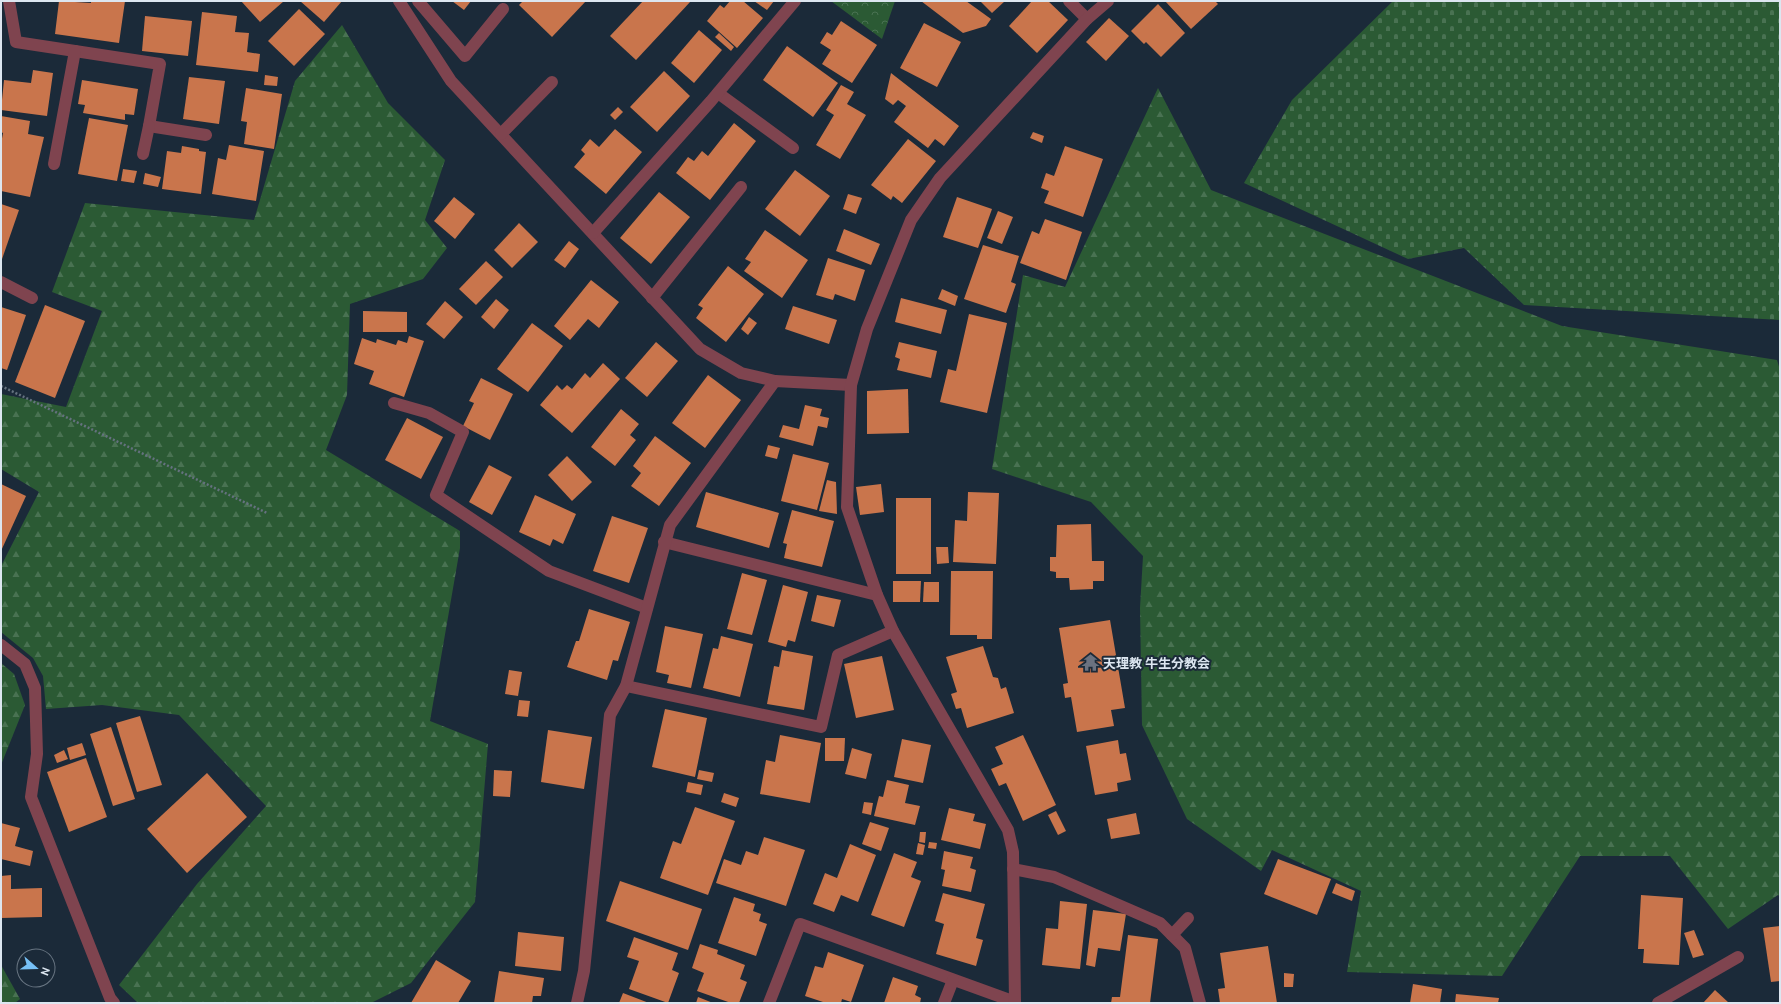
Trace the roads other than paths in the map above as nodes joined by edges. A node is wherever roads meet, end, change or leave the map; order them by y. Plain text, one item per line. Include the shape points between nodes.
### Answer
1 (5, 1) edge
2 (9, 1) edge
3 (399, 1) edge
4 (418, 1) edge
5 (795, 1) edge
6 (1069, 1) edge
7 (1108, 1) edge
8 (1, 3) edge
9 (503, 9) dead end
10 (1087, 19) junction
11 (75, 51) junction
12 (552, 82) dead end
13 (718, 93) junction
14 (150, 126) junction
15 (501, 134) junction
16 (206, 135) dead end
17 (793, 148) dead end
18 (143, 154) dead end
19 (54, 164) dead end
20 (741, 187) dead end
21 (593, 233) junction
22 (1, 282) edge
23 (32, 298) dead end
24 (652, 298) junction
25 (775, 381) junction
26 (851, 384) junction
27 (394, 403) dead end
28 (664, 542) junction
29 (877, 595) junction
30 (647, 608) junction
31 (893, 631) junction
32 (1, 645) edge
33 (626, 686) junction
34 (1013, 869) junction
35 (1188, 918) dead end
36 (1172, 936) junction
37 (1738, 957) dead end
38 (953, 980) junction
39 (114, 1003) edge
40 (577, 1003) edge
41 (770, 1003) edge
42 (944, 1003) edge
43 (1015, 1003) edge
44 (1200, 1003) edge
45 (1658, 1003) edge

1 - 8 street
2 - 11 street via 16,42
3 - 15 street via 451,81
4 - 9 street via 465,56
5 - 13 street
6 - 10 street
7 - 10 street
10 - 26 street via 940,178 911,220 867,329
11 - 14 street via 160,64
11 - 19 street
12 - 15 street
13 - 17 street
13 - 21 street
14 - 16 street
14 - 18 street
15 - 21 street
20 - 24 street
21 - 24 street
22 - 23 street
24 - 25 street via 700,350 741,373
25 - 26 street
25 - 28 street via 670,524
26 - 29 street via 848,507
27 - 30 street via 429,413 463,432 436,494 550,571
28 - 29 street
28 - 30 street
29 - 31 street
30 - 33 street
31 - 33 street via 838,655 821,727
31 - 34 street via 1008,830 1013,852
32 - 39 street via 25,664 35,688 37,754 31,797
33 - 40 street via 610,716 584,971
34 - 36 street via 1054,877 1160,923
34 - 43 street
35 - 36 street
36 - 44 street via 1185,948
37 - 45 street
38 - 41 street via 800,924
38 - 42 street
38 - 43 street

